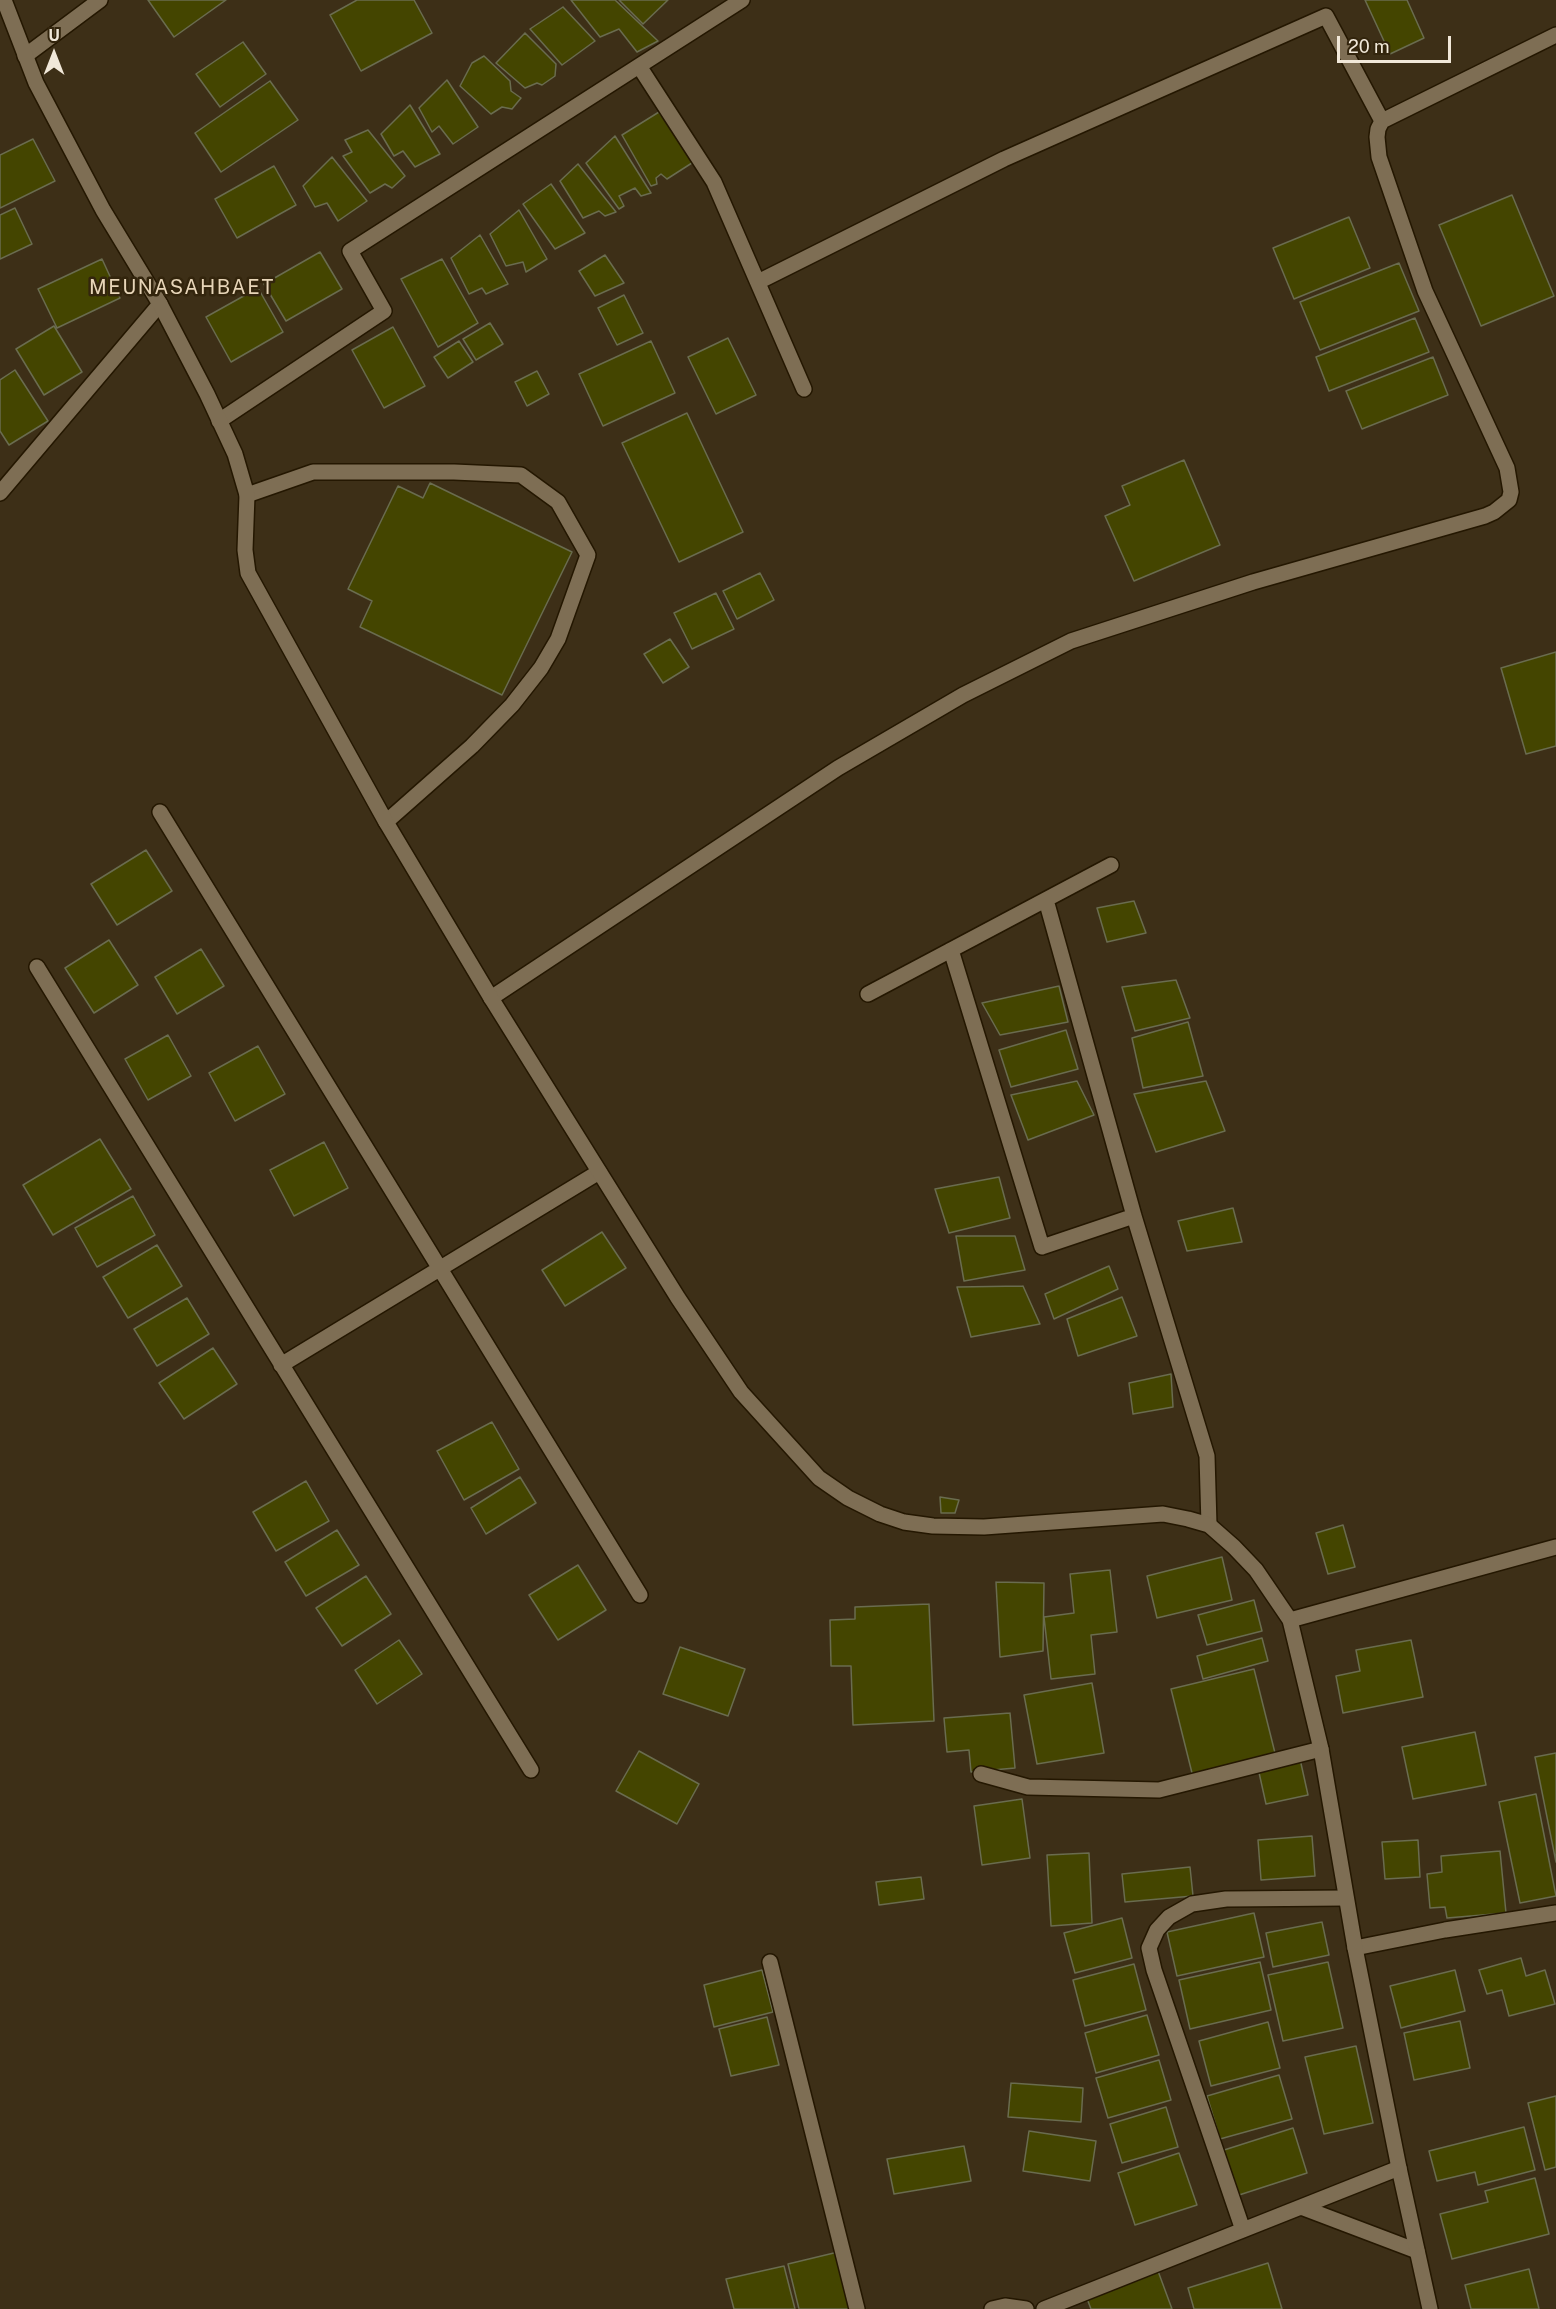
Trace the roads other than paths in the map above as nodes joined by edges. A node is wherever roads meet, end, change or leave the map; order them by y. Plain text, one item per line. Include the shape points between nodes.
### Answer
1 (4, 0) edge
2 (100, 0) edge
3 (742, 0) edge
4 (1556, 35) edge
5 (25, 56) junction
6 (639, 66) junction
7 (1382, 121) junction
8 (758, 282) junction
9 (160, 304) junction
10 (804, 389) dead end
11 (219, 421) junction
12 (0, 493) edge
13 (247, 495) junction
14 (160, 812) dead end
15 (386, 822) junction
16 (1111, 865) dead end
17 (1046, 900) junction
18 (951, 950) junction
19 (37, 967) dead end
20 (868, 994) dead end
21 (491, 998) junction
22 (599, 1172) junction
23 (1134, 1216) junction
24 (440, 1268) junction
25 (281, 1365) junction
26 (1209, 1525) junction
27 (1556, 1547) edge
28 (640, 1595) dead end
29 (1290, 1620) junction
30 (1321, 1749) junction
31 (531, 1770) dead end
32 (981, 1774) dead end
33 (1346, 1898) junction
34 (1556, 1913) edge
35 (1355, 1948) junction
36 (770, 1962) dead end
37 (1399, 2168) junction
38 (1301, 2207) junction
39 (1242, 2230) junction
40 (1417, 2251) junction
41 (857, 2309) edge
42 (992, 2309) edge
43 (1026, 2309) edge
44 (1044, 2309) edge
45 (1430, 2309) edge

1 - 5 street
2 - 5 street
3 - 6 street
4 - 7 street
5 - 9 street via 97,199
6 - 8 street via 714,182
6 - 11 street via 350,251 384,311
7 - 8 street via 1326,16 1004,159
7 - 21 street via 1377,137 1379,157 1425,291 1507,468 1509,500 1485,516 1253,582 1071,641 963,695 838,768
8 - 10 street
9 - 11 street
9 - 12 street
11 - 13 street via 235,454
13 - 15 street via 248,573
13 - 15 street via 313,472 521,475 558,502 588,555 558,639 541,668 472,746
14 - 24 street
15 - 21 street
16 - 17 street
17 - 18 street
17 - 23 street
18 - 20 street
18 - 23 street via 1042,1247
19 - 25 street
21 - 22 street
22 - 24 street
22 - 26 street via 741,1392 819,1478 848,1498 904,1522 933,1526 984,1527 1163,1514
23 - 26 street via 1207,1456
24 - 25 street
24 - 28 street
25 - 31 street
26 - 29 street via 1256,1570
27 - 29 street
29 - 30 street
30 - 32 street via 1159,1790 1028,1787
30 - 33 street
33 - 35 street
33 - 39 street via 1226,1899 1192,1904 1157,1930 1149,1948
34 - 35 street
35 - 37 street
36 - 41 street
37 - 38 street
37 - 40 street
38 - 39 street
38 - 40 street
39 - 44 street
40 - 45 street
42 - 43 street

